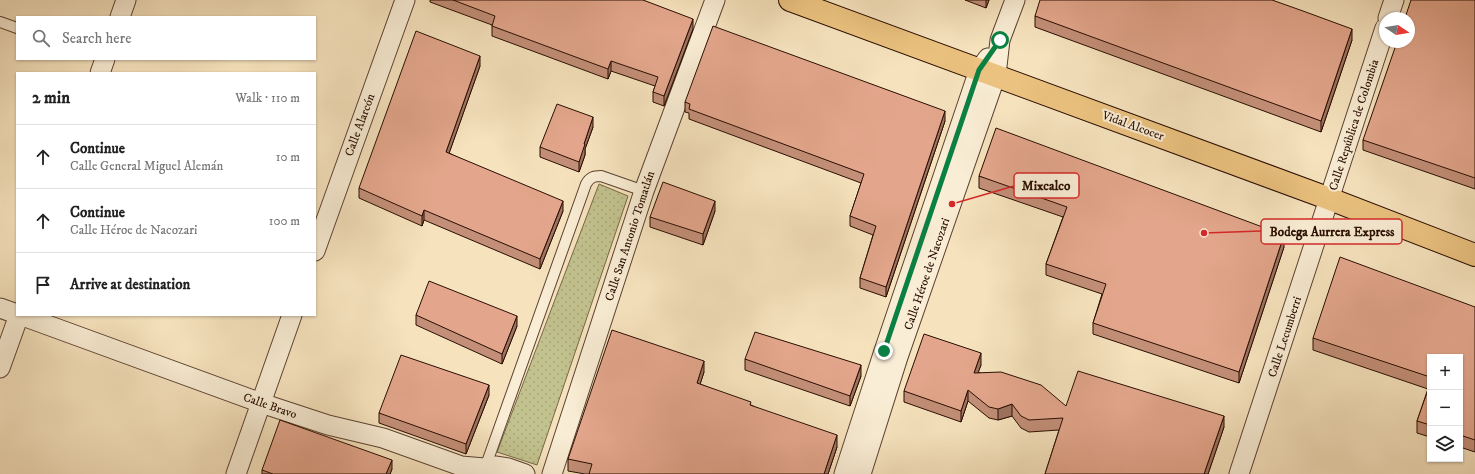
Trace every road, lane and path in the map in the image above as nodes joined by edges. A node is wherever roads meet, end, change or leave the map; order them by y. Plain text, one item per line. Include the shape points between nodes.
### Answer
1 (126, 0) edge
2 (405, 0) edge
3 (715, 0) edge
4 (790, 0) edge
5 (1015, 0) edge
6 (1394, 0) edge
7 (1390, 12) edge
8 (120, 16) edge
9 (0, 22) edge
10 (16, 28) edge
11 (1379, 47) edge
12 (105, 60) edge
13 (100, 72) edge
14 (987, 72) junction
15 (644, 191) junction
16 (1330, 199) junction
17 (316, 248) edge
18 (1475, 255) edge
19 (0, 308) edge
20 (16, 314) edge
21 (19, 316) edge
22 (22, 316) edge
23 (292, 316) edge
24 (0, 368) edge
25 (261, 403) junction
26 (485, 468) junction
27 (236, 474) edge
28 (525, 474) edge
29 (552, 474) edge
30 (844, 474) edge
31 (861, 474) edge
32 (1239, 474) edge

1 - 8 street
2 - 17 street, Calle Alarcón
3 - 15 street, Calle San Antonio Tomatlán
4 - 14 main road, Vidal Alcocer
5 - 14 street
6 - 7 street
9 - 10 lane
11 - 16 street, Calle República de Colombia
12 - 13 street
14 - 16 main road, Vidal Alcocer
14 - 30 street, Calle Héroe de Nacozari via 886,343
14 - 31 street, Calle Héroe de Nacozari
15 - 26 lane via 601,176 590,178 586,184
15 - 29 street, Calle San Antonio Tomatlán
16 - 18 main road, Vidal Alcocer
16 - 32 street, Calle Lecumberri
19 - 20 street, Calle Bravo
21 - 24 street
22 - 25 street, Calle Bravo
23 - 25 street
25 - 26 street, Calle Bravo via 328,425 383,438 461,466
25 - 27 street
26 - 28 street, Calle Bravo via 495,466

